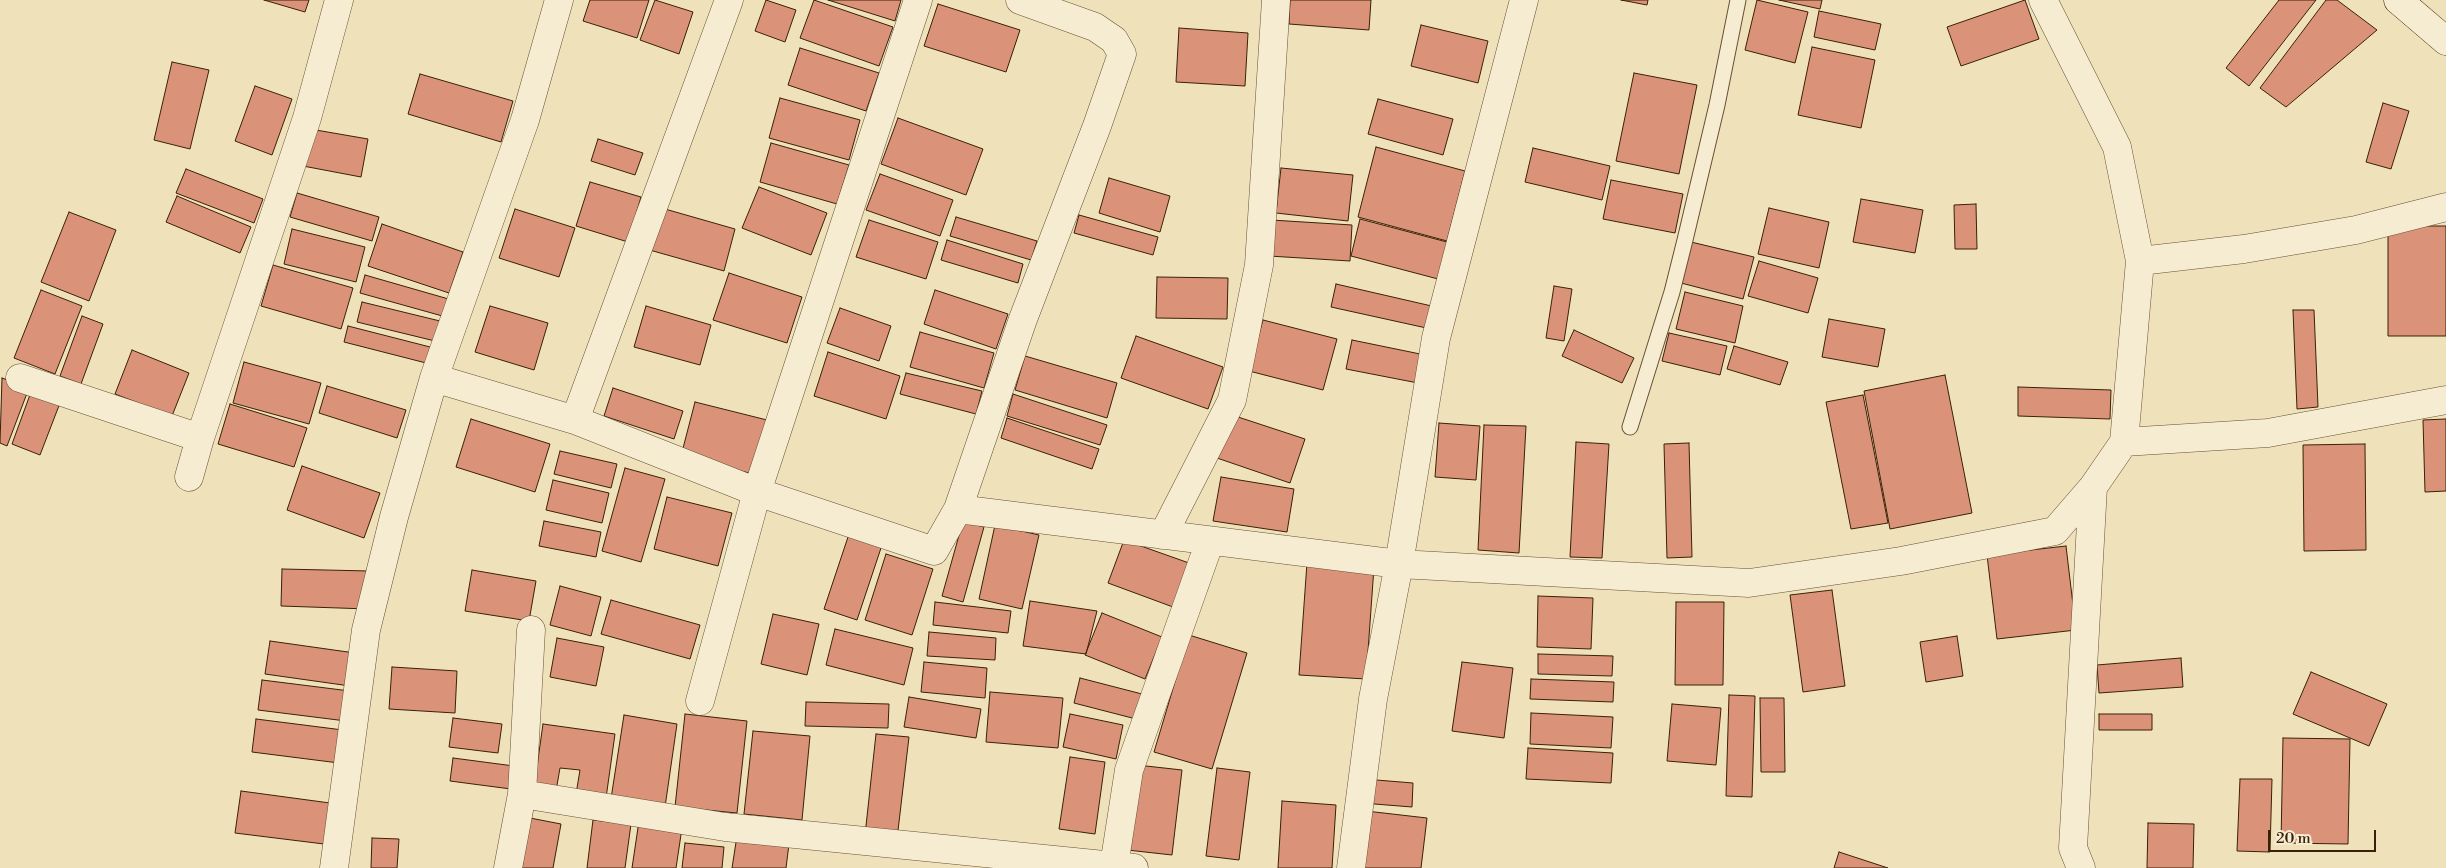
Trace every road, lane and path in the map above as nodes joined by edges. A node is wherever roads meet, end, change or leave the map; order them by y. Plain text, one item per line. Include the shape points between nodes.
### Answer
1 (339, 0) edge
2 (559, 0) edge
3 (729, 0) edge
4 (918, 0) edge
5 (1020, 0) edge
6 (1276, 0) edge
7 (1524, 0) edge
8 (1738, 0) edge
9 (2043, 0) edge
10 (2398, 0) edge
11 (2446, 41) edge
12 (2446, 207) edge
13 (2140, 261) junction
14 (20, 378) dead end
15 (434, 378) junction
16 (2446, 400) edge
17 (575, 420) junction
18 (1630, 427) dead end
19 (200, 438) junction
20 (2124, 442) junction
21 (190, 477) dead end
22 (2093, 487) junction
23 (757, 492) junction
24 (958, 509) junction
25 (1163, 535) junction
26 (1210, 541) junction
27 (1399, 564) junction
28 (531, 630) dead end
29 (700, 701) dead end
30 (522, 794) junction
31 (1124, 867) edge
32 (334, 868) edge
33 (508, 868) edge
34 (1351, 868) edge
35 (2081, 868) edge

1 - 19 street via 307,118
2 - 15 street via 525,120
3 - 17 street
4 - 23 street
5 - 24 street via 1095,27 1114,40 1122,54 1023,319
6 - 25 street via 1259,265 1232,400
7 - 27 street via 1436,338
8 - 18 lane via 1717,105 1672,292
9 - 13 street via 2117,147
10 - 11 street
12 - 13 street via 2356,230 2244,249
13 - 20 street
14 - 19 street
15 - 17 street
15 - 32 street via 366,630
16 - 20 street via 2268,433
17 - 23 street
19 - 21 street
20 - 22 street
22 - 27 street via 2055,531 1901,561 1750,583
22 - 35 street via 2073,848
23 - 24 street via 934,551
23 - 29 street
24 - 25 street
25 - 26 street
26 - 27 street
26 - 31 street via 1129,770
27 - 34 street via 1373,699
28 - 30 street
30 - 31 street via 725,827
30 - 33 street

